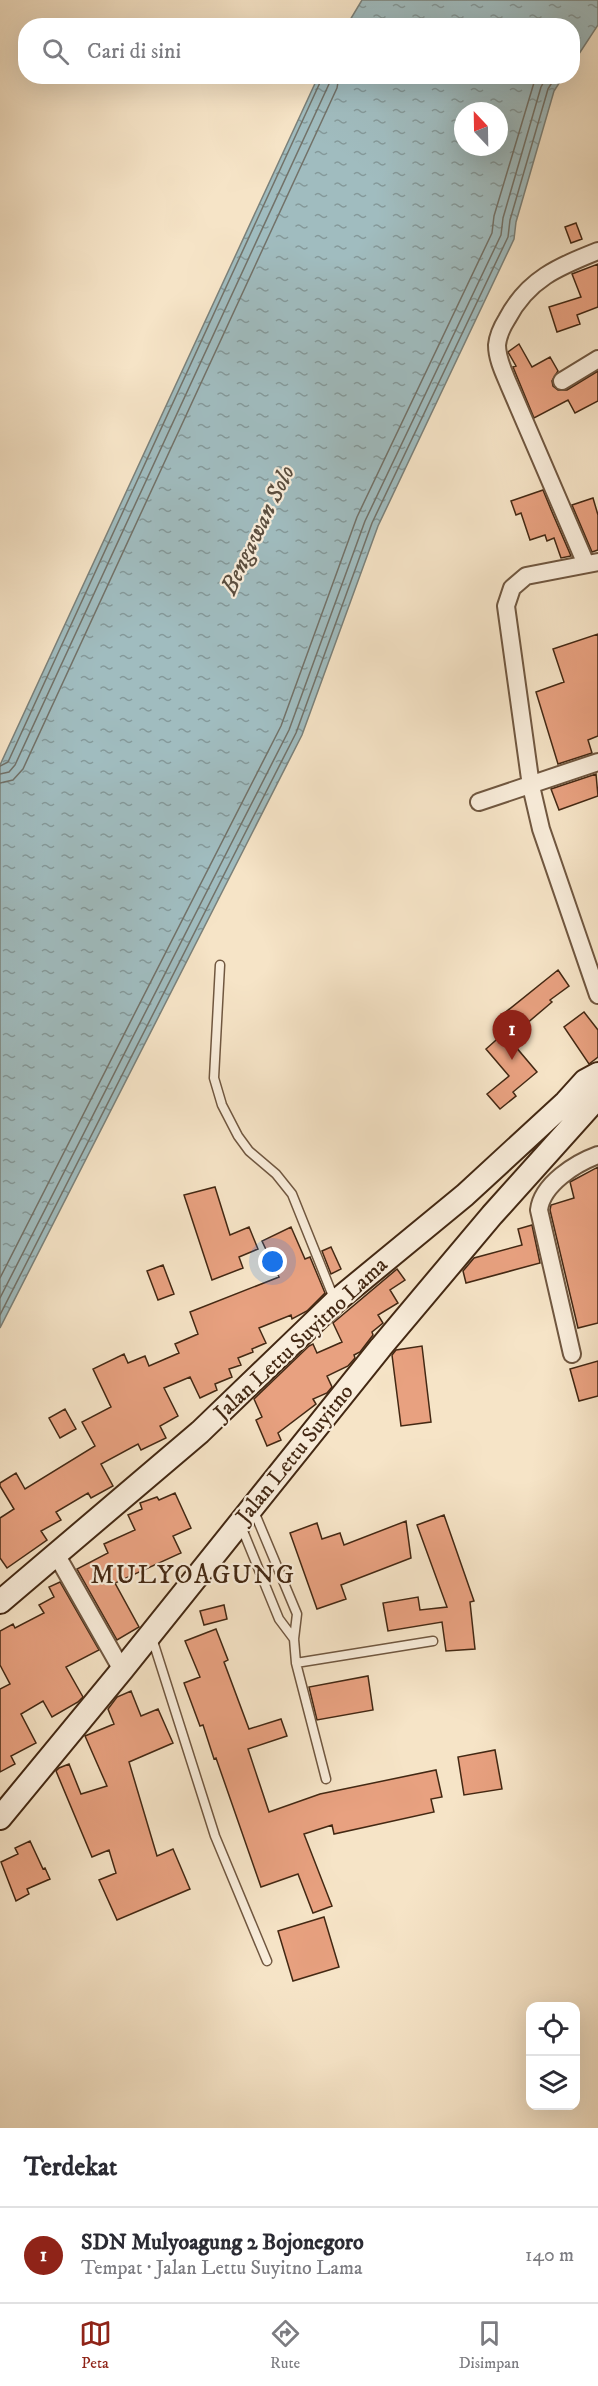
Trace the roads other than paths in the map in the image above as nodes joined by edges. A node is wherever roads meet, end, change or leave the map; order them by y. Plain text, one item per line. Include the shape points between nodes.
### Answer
1 (598, 250) edge
2 (598, 359) edge
3 (562, 381) dead end
4 (592, 563) edge
5 (598, 762) edge
6 (531, 786) junction
7 (479, 802) dead end
8 (220, 965) dead end
9 (598, 995) edge
10 (598, 1074) edge
11 (598, 1097) edge
12 (598, 1155) edge
13 (465, 1196) junction
14 (492, 1215) junction
15 (335, 1302) junction
16 (572, 1354) dead end
17 (246, 1516) junction
18 (56, 1554) junction
19 (0, 1602) edge
20 (150, 1635) junction
21 (294, 1639) junction
22 (433, 1641) dead end
23 (296, 1663) junction
24 (122, 1670) junction
25 (326, 1779) dead end
26 (0, 1818) edge
27 (267, 1961) dead end

1 - 4 street via 553,270 531,286 514,306 497,343 509,386
2 - 3 street
4 - 6 street via 526,576 512,588 507,599
5 - 6 street
6 - 7 street
6 - 9 street via 541,830
8 - 15 lane via 214,1078 222,1106 249,1151 292,1194
10 - 13 main road, Jalan Lettu Suyitno Lama via 585,1081
11 - 14 main road, Jalan Lettu Suyitno
12 - 16 street via 563,1174 540,1202
13 - 14 main road via 479,1195
13 - 15 main road, Jalan Lettu Suyitno Lama
14 - 17 main road, Jalan Lettu Suyitno
15 - 18 main road, Jalan Lettu Suyitno Lama via 201,1432
17 - 20 main road, Jalan Lettu Suyitno
17 - 21 lane via 279,1619
17 - 21 lane via 297,1614
18 - 19 main road, Jalan Lettu Suyitno Lama
18 - 24 street
20 - 24 main road, Jalan Lettu Suyitno
20 - 27 lane via 215,1836
21 - 23 lane
22 - 23 lane
23 - 25 lane
24 - 26 main road, Jalan Lettu Suyitno

